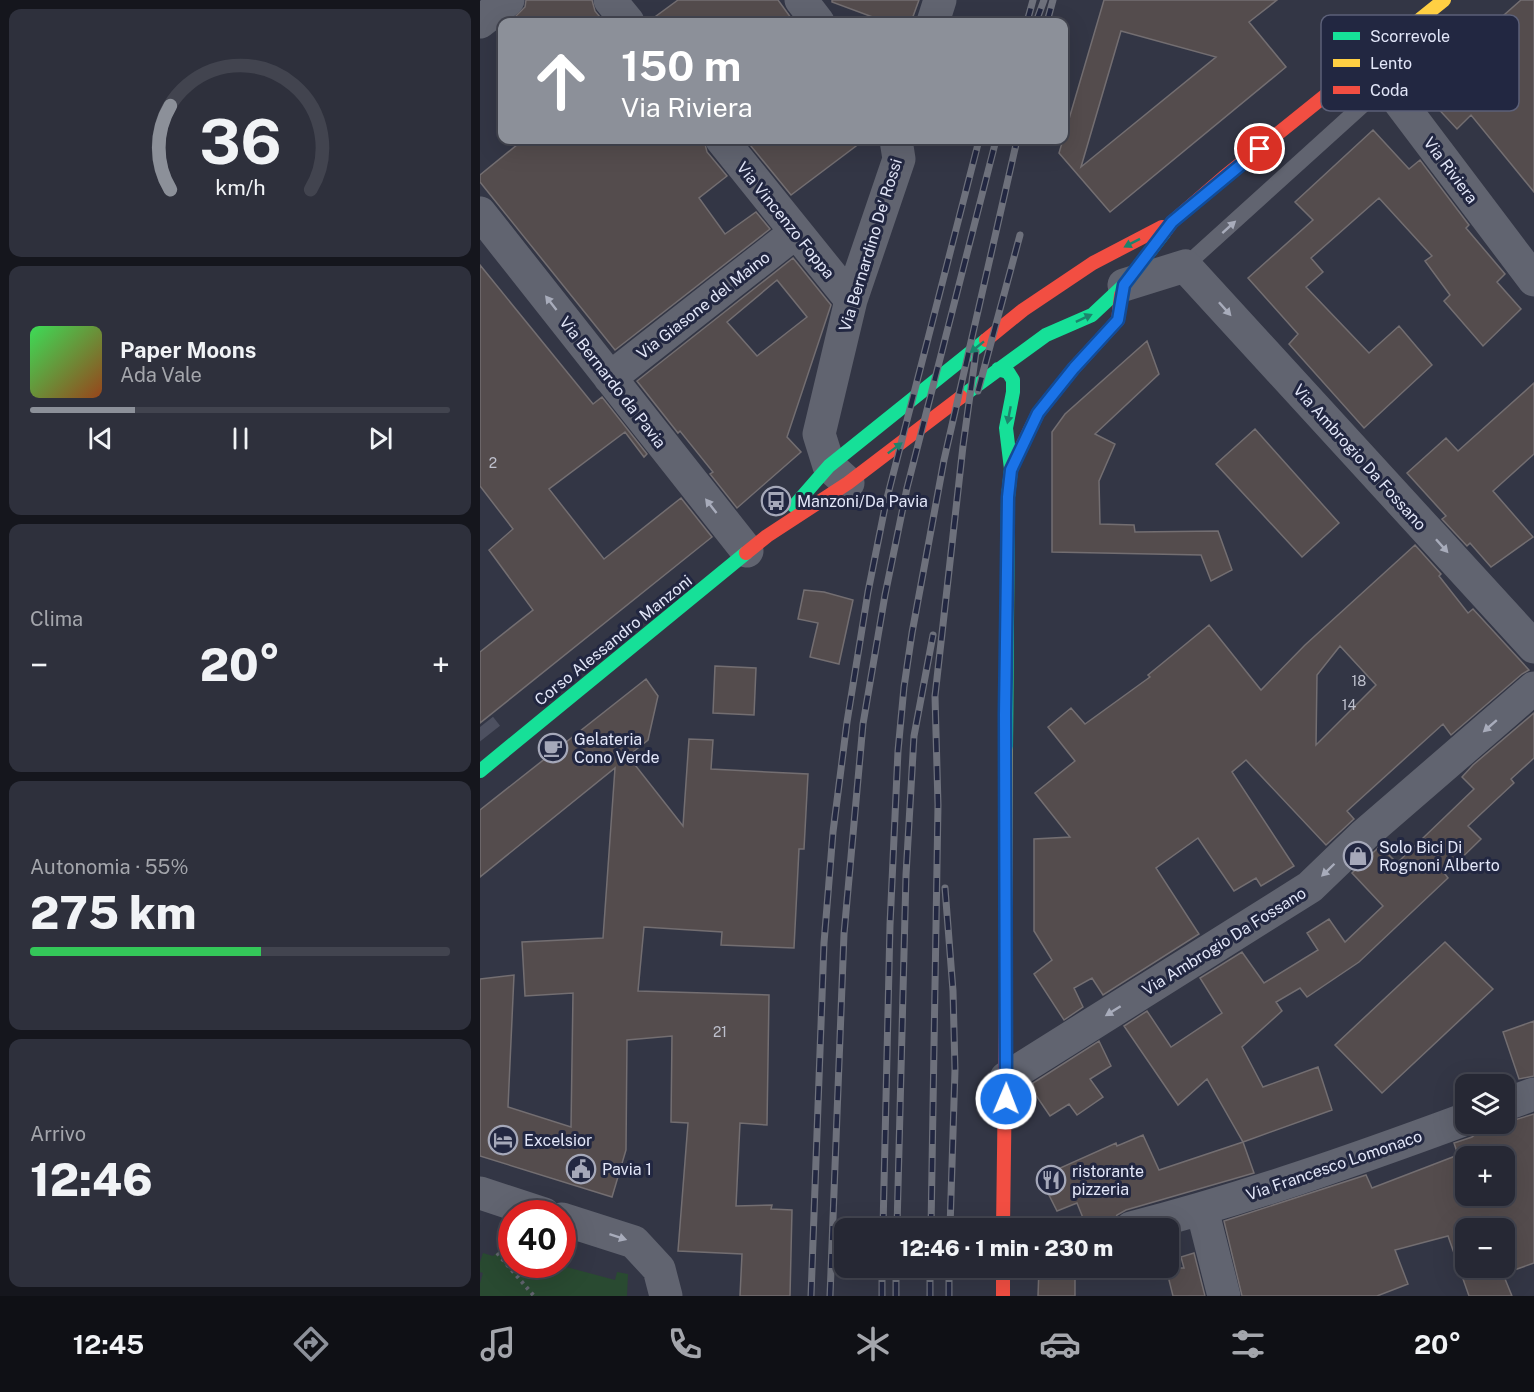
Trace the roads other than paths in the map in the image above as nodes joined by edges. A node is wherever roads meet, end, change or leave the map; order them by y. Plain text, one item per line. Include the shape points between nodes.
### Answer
1 (508, 0) edge
2 (610, 0) edge
3 (801, 0) edge
4 (940, 0) edge
5 (1444, 0) edge
6 (1430, 15) edge
7 (625, 18) edge
8 (815, 18) edge
9 (934, 18) edge
10 (480, 22) edge
11 (1325, 111) edge
12 (1339, 111) edge
13 (1404, 111) edge
14 (725, 144) edge
15 (897, 144) edge
16 (480, 213) edge
17 (1172, 222) junction
18 (796, 232) junction
19 (1093, 263) junction
20 (1185, 266) junction
21 (1079, 273) junction
22 (1118, 277) junction
23 (1534, 280) edge
24 (850, 300) junction
25 (1068, 300) dead end
26 (1057, 318) dead end
27 (1046, 335) junction
28 (998, 369) junction
29 (610, 378) junction
30 (1014, 392) junction
31 (1011, 470) junction
32 (839, 474) junction
33 (757, 543) junction
34 (1534, 647) edge
35 (1534, 688) edge
36 (480, 771) edge
37 (1006, 1078) junction
38 (1534, 1094) edge
39 (1515, 1101) edge
40 (1455, 1123) edge
41 (480, 1193) edge
42 (501, 1200) edge
43 (1202, 1209) junction
44 (1003, 1218) edge
45 (1168, 1218) edge
46 (576, 1223) edge
47 (1003, 1278) edge
48 (666, 1296) edge
49 (1003, 1296) edge
50 (1224, 1296) edge

1 - 10 street
2 - 7 street
3 - 8 street
4 - 9 street
5 - 6 street
11 - 17 street
20 -> 12 lane
13 - 23 street, Via Riviera
14 - 18 street, Via Vincenzo Foppa
15 - 24 street, Via Bernardino De' Rossi via 899,159
29 -> 16 street, Via Bernardo da Pavia
17 -> 19 street
17 - 22 street
18 - 24 street, Via Vincenzo Foppa
18 - 29 street, Via Giasone del Maino
19 - 21 street
19 - 22 street
20 - 22 street
20 -> 34 street, Via Ambrogio Da Fossano
21 - 25 street
21 -> 32 street, Corso Alessandro Manzoni via 1023,310
27 -> 22 street via 1092,315
22 - 31 street via 1118,320 1038,413
24 - 32 street, Via Bernardino De' Rossi via 819,434
26 - 27 street
27 - 28 street
27 - 30 street
28 - 30 street via 1008,372
32 -> 28 street, Corso Alessandro Manzoni
33 -> 29 street, Via Bernardo da Pavia
30 -> 31 street via 1006,428
31 - 37 street via 1005,714
32 - 33 street, Corso Alessandro Manzoni
32 - 33 street, Corso Alessandro Manzoni
33 - 36 street, Corso Alessandro Manzoni
35 -> 37 street, Via Ambrogio Da Fossano via 1310,887
37 - 44 street
38 - 39 street
40 - 43 street, Via Francesco Lomonaco
41 - 42 street
43 - 45 street, Via Francesco Lomonaco
43 - 50 street
46 -> 48 street via 634,1242 659,1269
47 - 49 street

